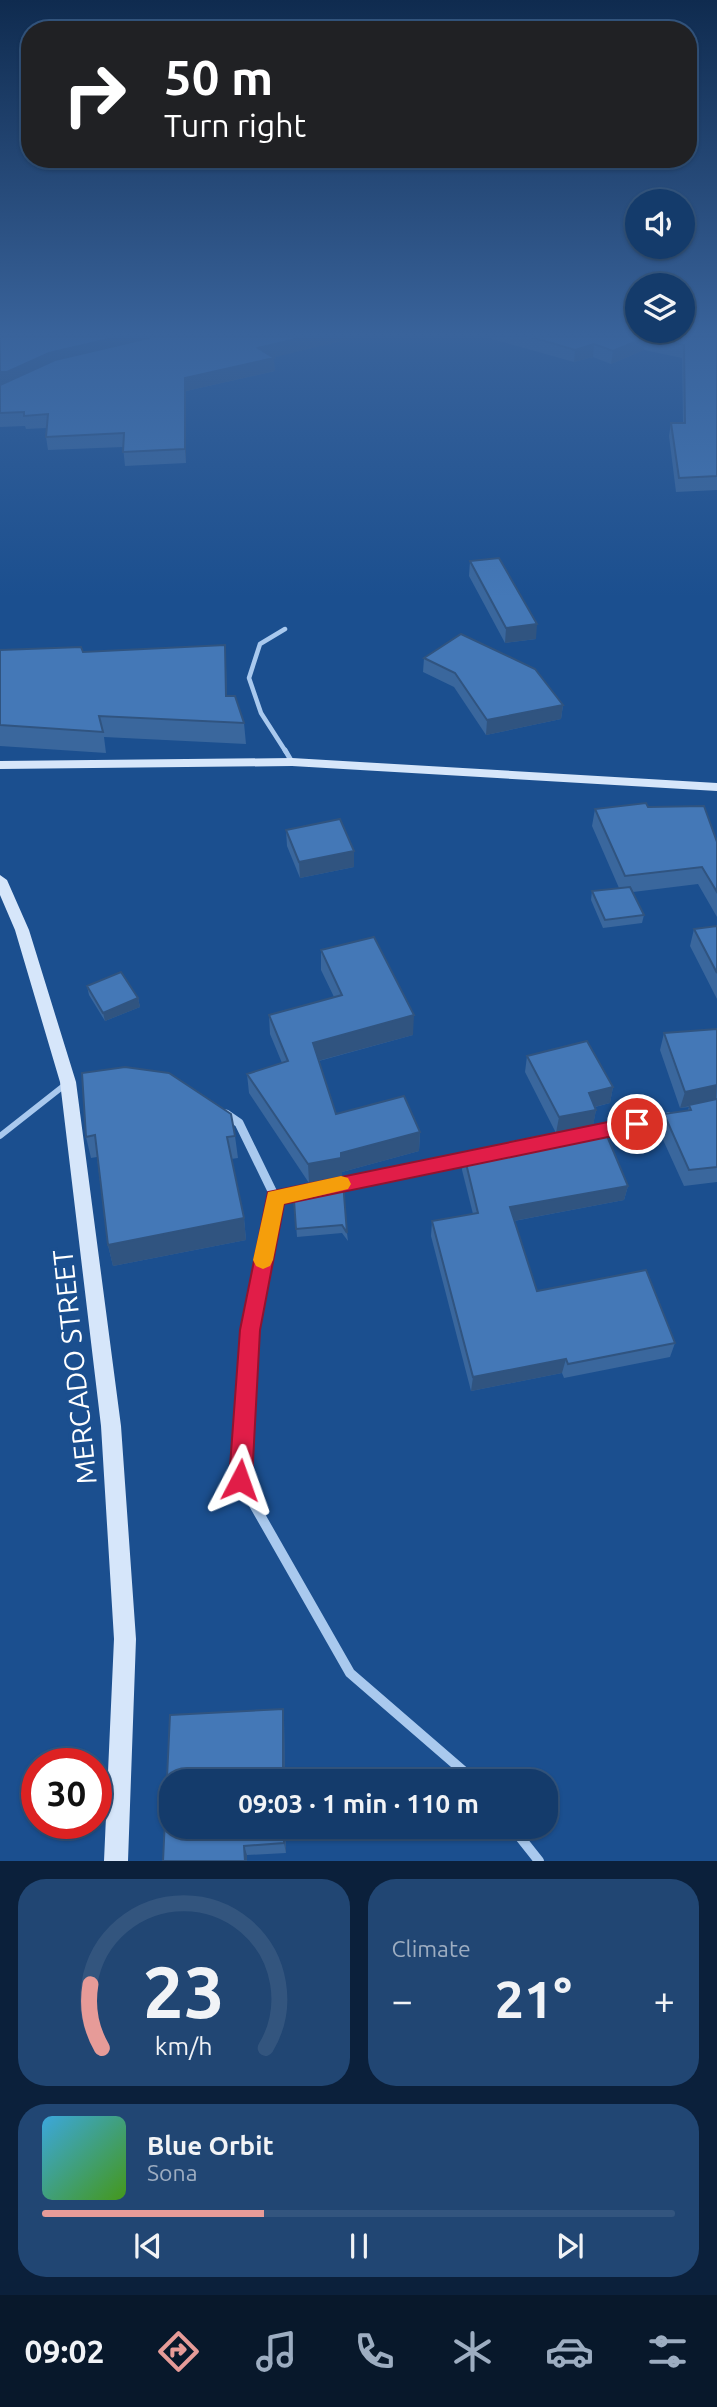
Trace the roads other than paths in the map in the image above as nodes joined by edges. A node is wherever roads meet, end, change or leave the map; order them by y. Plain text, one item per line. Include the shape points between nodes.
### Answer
1 (285, 629) dead end
2 (292, 762) junction
3 (0, 765) edge
4 (717, 787) edge
5 (0, 880) edge
6 (74, 1082) junction
7 (220, 1110) edge
8 (677, 1116) edge
9 (584, 1134) edge
10 (0, 1136) edge
11 (477, 1156) edge
12 (275, 1197) junction
13 (461, 1769) edge
14 (522, 1839) edge
15 (116, 1861) edge
16 (539, 1861) edge

1 - 2 lane via 260,644 249,678 261,713
2 - 3 main road
2 - 4 main road
5 - 6 main road, MERCADO STREET
6 - 10 lane
6 - 15 main road, MERCADO STREET via 111,1426 125,1639
7 - 12 street via 239,1123
8 - 9 street
11 - 12 street
12 - 13 street via 250,1330 240,1480 350,1673
14 - 16 street

